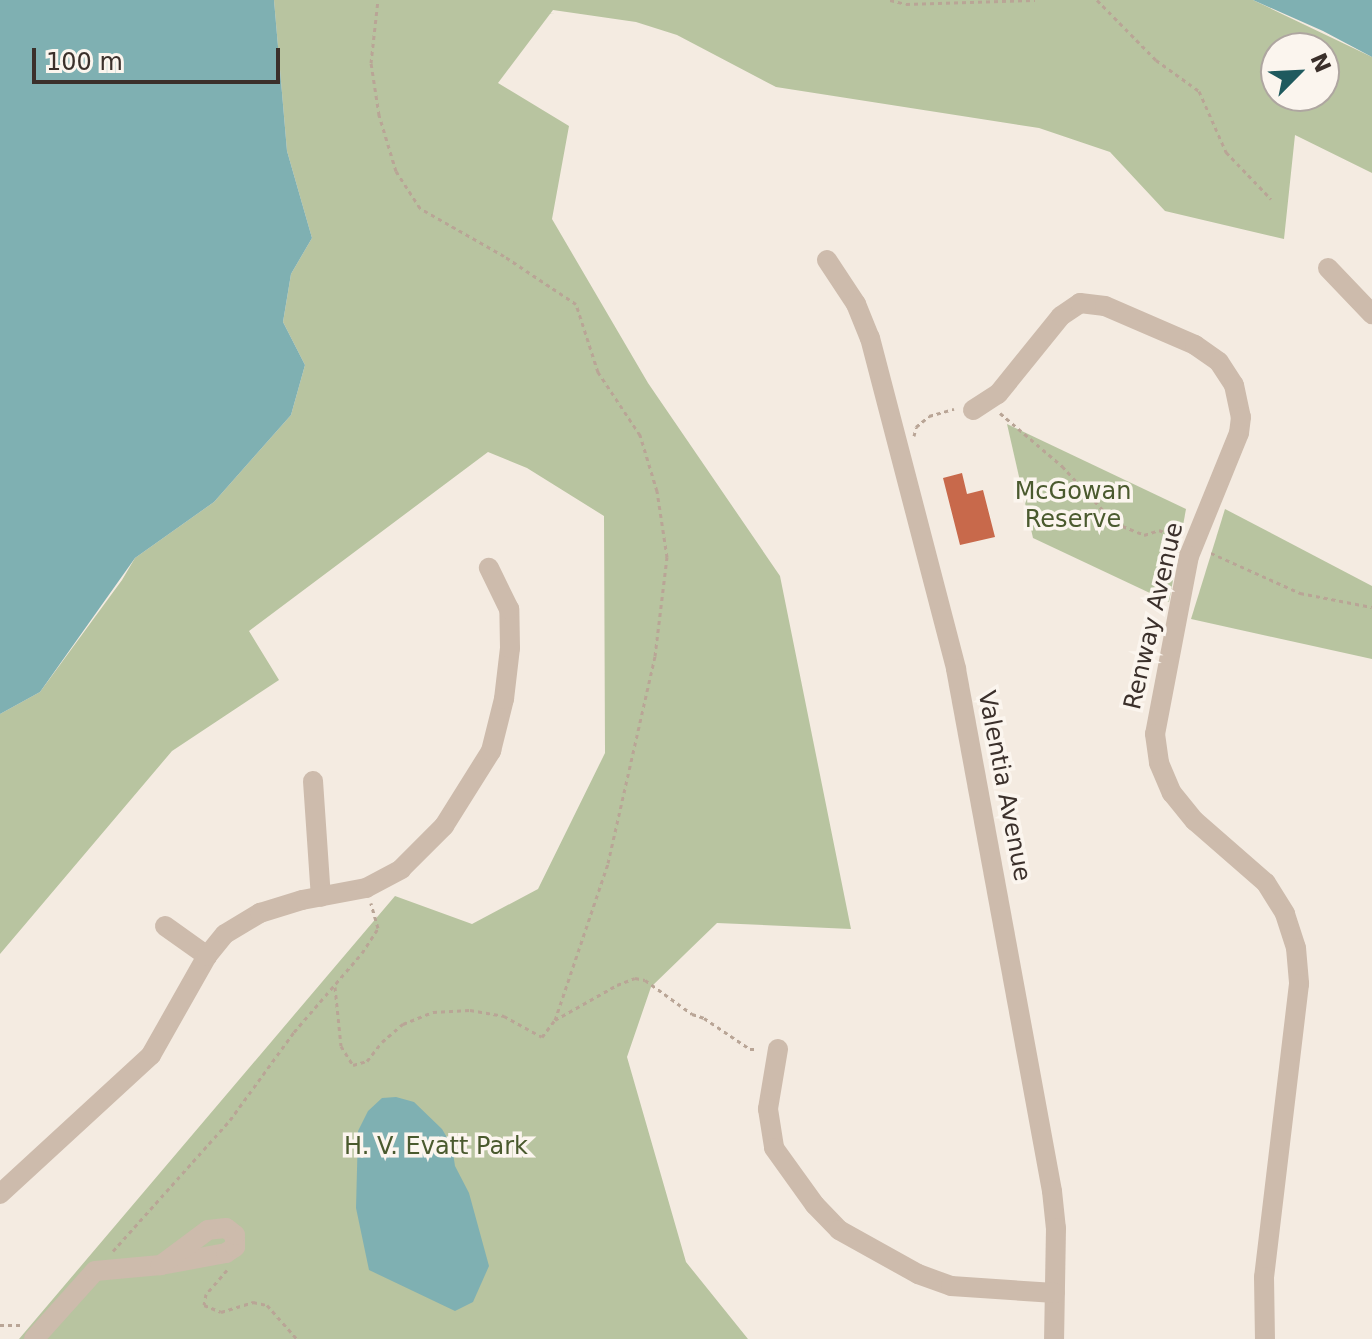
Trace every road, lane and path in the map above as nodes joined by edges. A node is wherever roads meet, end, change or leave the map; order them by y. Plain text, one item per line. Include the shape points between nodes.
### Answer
1 (378, 0) edge
2 (890, 0) edge
3 (1035, 0) edge
4 (1097, 0) edge
5 (1271, 199) dead end
6 (827, 260) dead end
7 (1328, 268) dead end
8 (1372, 314) edge
9 (973, 410) joint
10 (1000, 413) dead end
11 (914, 439) dead end
12 (1193, 545) junction
13 (489, 568) dead end
14 (1372, 607) edge
15 (313, 781) dead end
16 (366, 888) junction
17 (321, 897) junction
18 (165, 926) dead end
19 (207, 956) junction
20 (335, 987) junction
21 (555, 1020) junction
22 (778, 1049) joint
23 (0, 1194) edge
24 (226, 1253) joint
25 (107, 1267) junction
26 (1055, 1293) junction
27 (34, 1339) edge
28 (297, 1339) edge
29 (1054, 1339) edge
30 (1265, 1339) edge

1 - 21 path via 371,63 396,171 420,208 576,304 598,372 640,435 657,491 667,557 655,656 608,863
2 - 3 path
4 - 5 path via 1156,60 1199,91 1226,152
6 - 26 street, Valentia Avenue via 856,304 870,338 956,669 1052,1191
7 - 8 street
9 - 11 path via 929,416 916,427
9 - 12 street, Renway Avenue via 998,394 1061,316 1080,303 1105,306 1207,352 1234,385 1241,417
10 - 12 path via 1062,466 1115,523 1144,535 1159,530
12 - 14 path via 1300,593
12 - 30 street, Renway Avenue via 1157,716 1159,763 1182,808 1277,898 1292,930 1299,967 1266,1249
13 - 16 street via 509,609 510,648 491,751 444,826 401,869
15 - 17 street
16 - 17 street
16 - 20 path via 378,928
17 - 19 street via 260,913 225,934
18 - 19 street
19 - 23 street via 151,1055
20 - 21 path via 341,1046 353,1065 367,1061 403,1024 433,1012 470,1010 504,1016 542,1037
20 - 25 path via 294,1032 230,1120 114,1248
21 - 22 path via 635,978 750,1049
22 - 26 street via 768,1109 774,1148 839,1230 918,1274 951,1286
24 - 25 street via 161,1265
24 - 28 path via 231,1263 206,1294 204,1305 221,1312 253,1302 267,1305
25 - 27 street via 89,1275
26 - 29 street, Valentia Avenue

